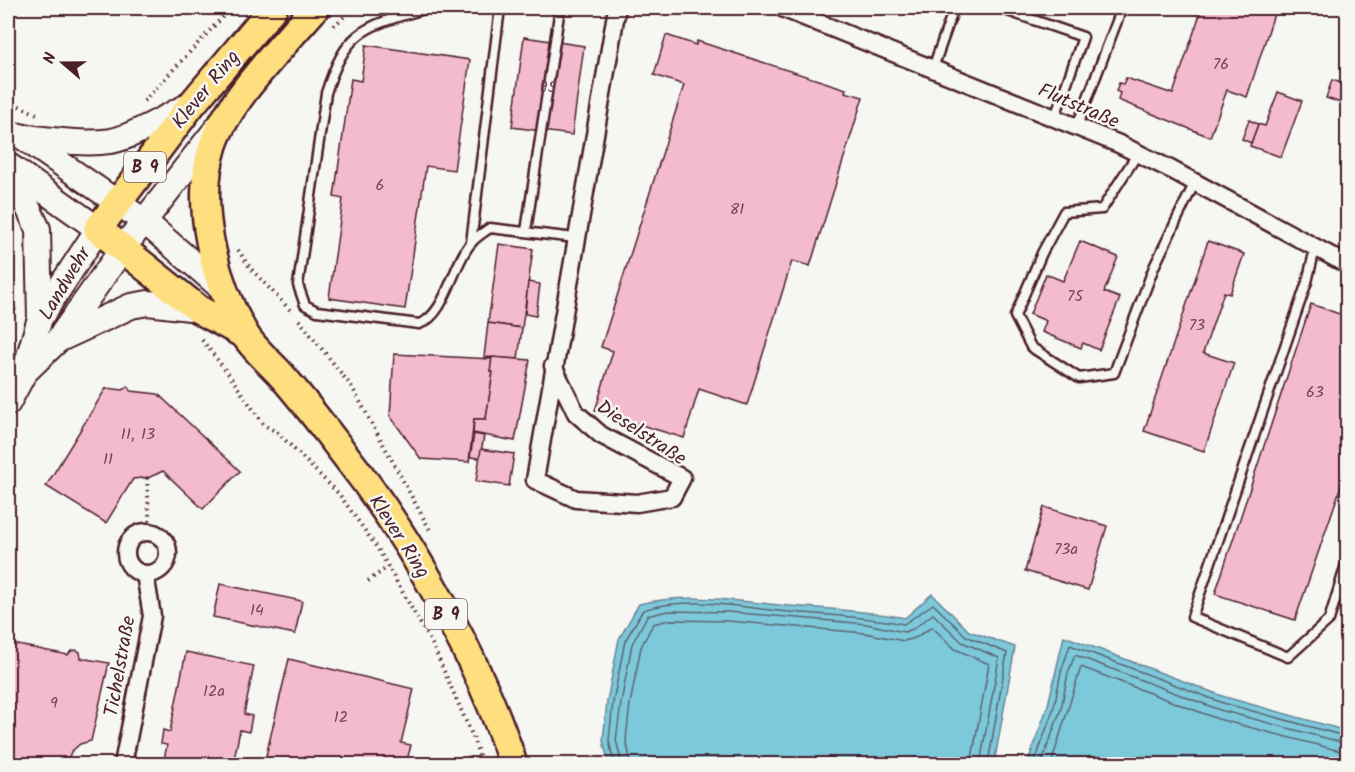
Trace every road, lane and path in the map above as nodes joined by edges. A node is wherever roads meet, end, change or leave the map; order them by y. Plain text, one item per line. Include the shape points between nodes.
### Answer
1 (231, 8) edge
2 (273, 8) edge
3 (315, 8) edge
4 (352, 8) edge
5 (427, 8) edge
6 (500, 8) edge
7 (560, 8) edge
8 (617, 8) edge
9 (782, 8) edge
10 (954, 8) edge
11 (999, 8) edge
12 (1122, 8) edge
13 (809, 13) edge
14 (329, 30) dead end
15 (933, 68) junction
16 (8, 101) edge
17 (192, 104) junction
18 (138, 105) dead end
19 (40, 115) dead end
20 (1055, 117) junction
21 (225, 118) junction
22 (1077, 126) junction
23 (14, 135) edge
24 (1138, 153) junction
25 (8, 166) edge
26 (1195, 182) junction
27 (118, 202) junction
28 (144, 221) junction
29 (98, 230) junction
30 (526, 231) junction
31 (576, 238) junction
32 (235, 241) dead end
33 (471, 243) junction
34 (123, 248) junction
35 (1315, 249) junction
36 (1347, 265) edge
37 (226, 292) junction
38 (18, 300) dead end
39 (198, 309) junction
40 (40, 318) junction
41 (8, 333) edge
42 (197, 335) dead end
43 (245, 335) junction
44 (58, 340) junction
45 (553, 366) junction
46 (24, 373) junction
47 (8, 403) edge
48 (385, 445) dead end
49 (147, 478) dead end
50 (150, 532) junction
51 (1347, 558) edge
52 (388, 567) junction
53 (145, 574) junction
54 (368, 581) dead end
55 (123, 765) edge
56 (482, 765) edge
57 (513, 765) edge

1 - 18 path
2 - 17 main road, Klever Ring / B 9
3 - 21 main road, Klever Ring / B 9
4 - 14 path
5 - 33 lane via 368,26 335,64 326,93 298,285 300,295 305,305 317,311 427,322
6 - 33 lane
7 - 30 lane
8 - 31 street, Dieselstraße
9 - 13 street, Flutstraße
10 - 15 lane
11 - 20 lane via 1083,38
12 - 22 lane
13 - 15 street, Flutstraße
15 - 20 street, Flutstraße
16 - 19 path
17 - 23 main road via 110,141
17 - 27 main road, Klever Ring / B 9
20 - 22 street, Flutstraße
21 - 28 main road, Klever Ring
21 - 37 main road, Klever Ring / B 9 via 208,169 206,210
22 - 24 street, Flutstraße
23 - 27 main road
24 - 26 street, Flutstraße
24 - 26 lane via 1102,209 1065,212 1015,316 1031,346 1078,378 1114,374 1154,267
25 - 29 main road
25 - 40 main road via 38,229
26 - 35 street, Flutstraße
27 - 28 main road, Klever Ring
27 - 29 main road, Klever Ring / B 9
28 - 34 main road, Klever Ring
28 - 37 main road, Klever Ring
29 - 34 main road, Klever Ring / B 9
29 - 40 main road, Landwehr
30 - 31 lane
30 - 33 lane via 490,228
31 - 45 street, Dieselstraße
32 - 48 path via 251,269 315,338
34 - 39 main road, Klever Ring / B 9
34 - 44 main road, Landwehr
35 - 36 street, Flutstraße
35 - 51 lane via 1192,617 1288,657 1329,620
37 - 43 main road, Klever Ring / B 9
38 - 41 path
39 - 43 main road, Klever Ring / B 9
39 - 44 main road via 148,303 131,306
40 - 46 main road, Landwehr
42 - 52 path via 264,425 278,433 339,494
43 - 57 main road, Klever Ring / B 9 via 298,394 360,474 432,587 473,668
44 - 46 main road, Landwehr
45 - 45 street, Dieselstraße via 576,413 601,435 682,478 672,497 637,502 576,499 535,480
46 - 47 main road, Landwehr
49 - 50 path
50 - 53 street via 162,539 168,552 163,567
50 - 53 street via 130,541 126,555 131,566
52 - 54 path
52 - 56 path via 432,644
53 - 55 street, Tichelstraße via 152,616

